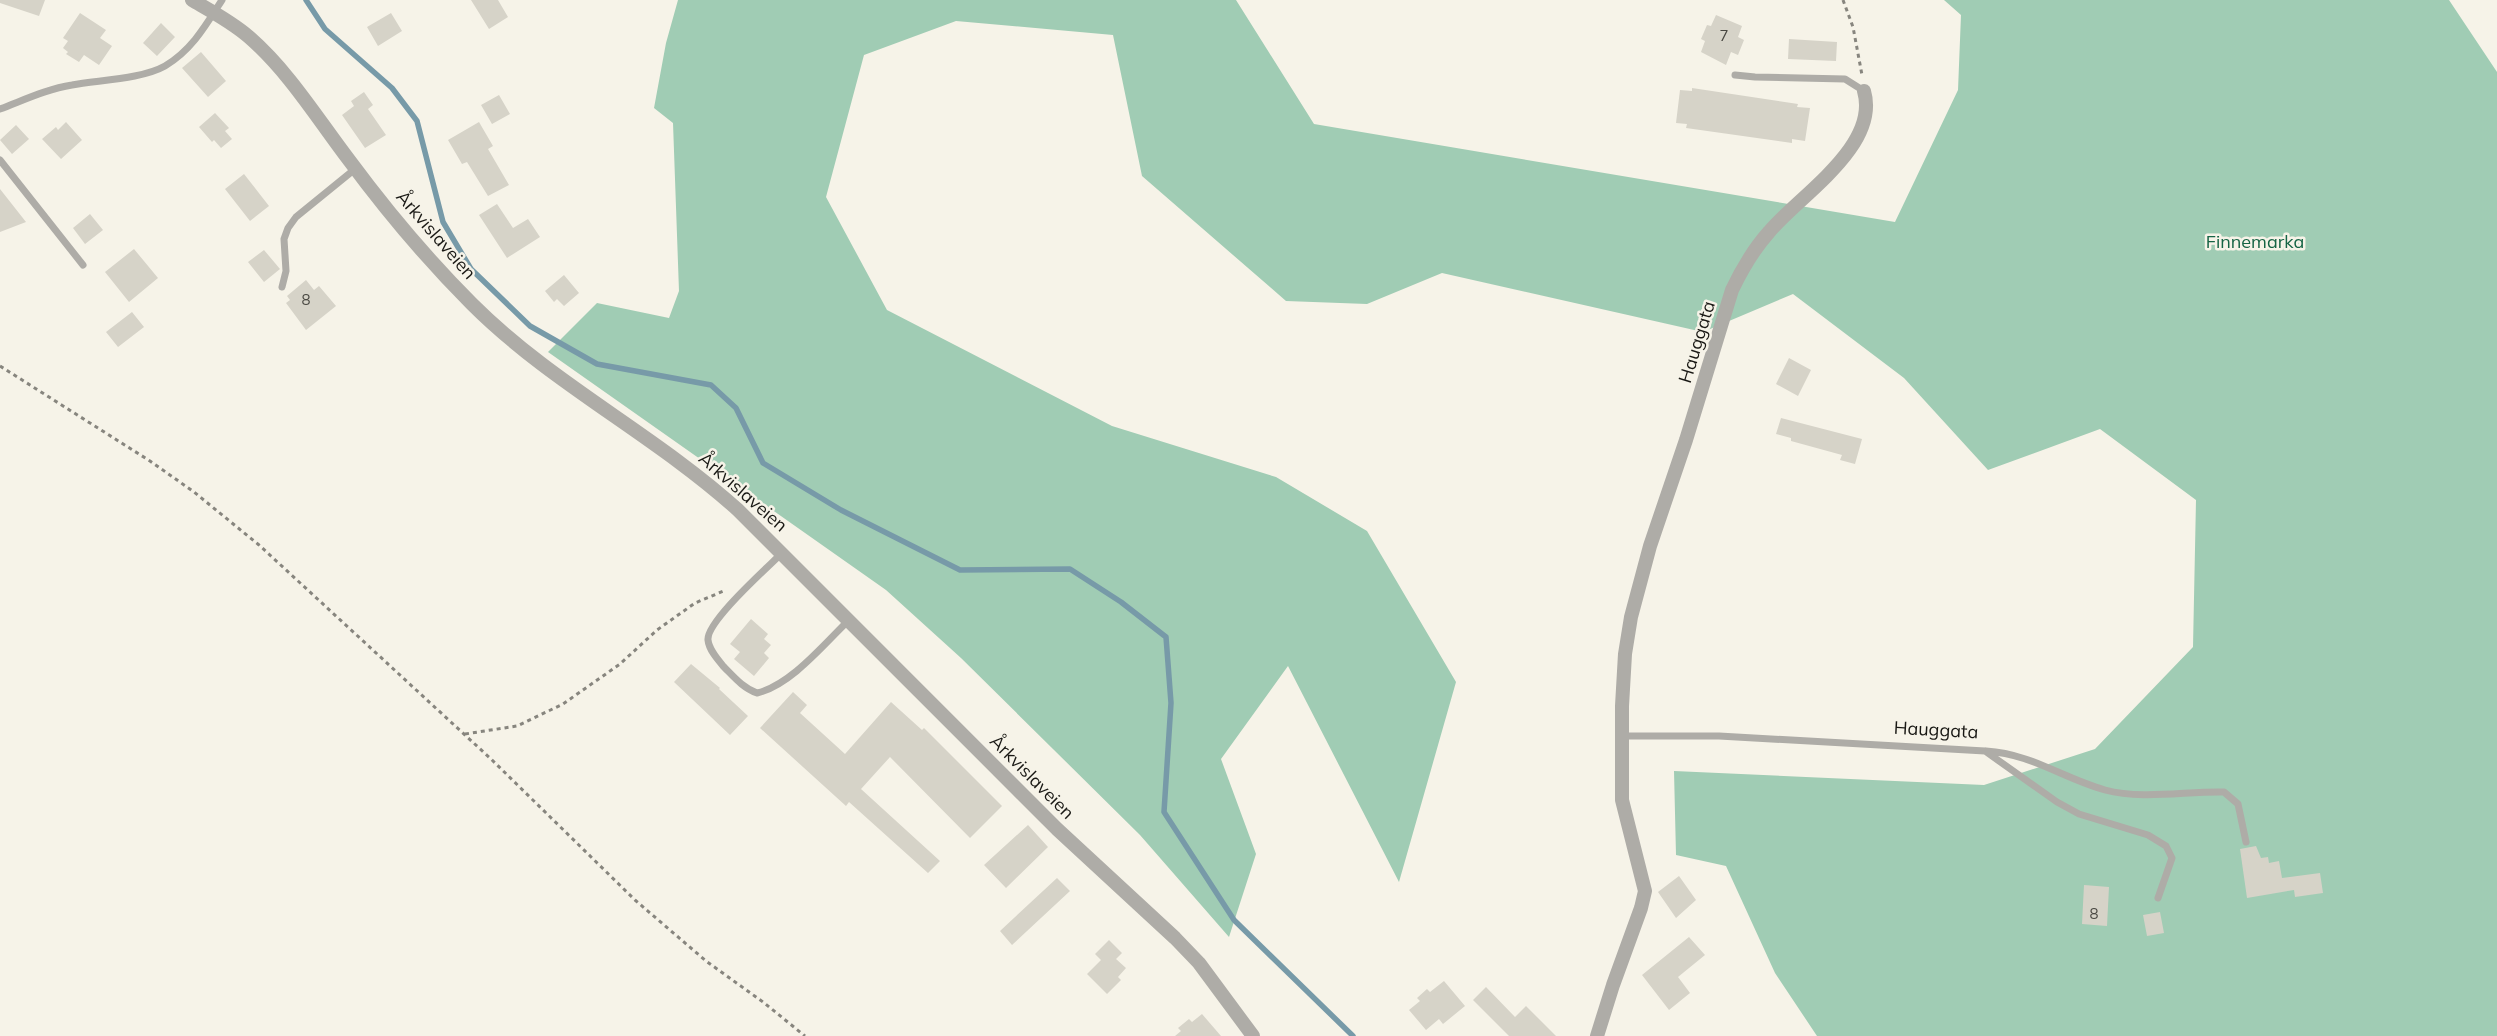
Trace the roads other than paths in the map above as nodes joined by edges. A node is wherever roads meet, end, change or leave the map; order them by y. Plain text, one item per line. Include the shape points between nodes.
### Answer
1 (192, 0) edge
2 (222, 0) edge
3 (213, 13) junction
4 (1735, 75) dead end
5 (1864, 91) joint
6 (0, 109) edge
7 (0, 160) edge
8 (355, 169) junction
9 (83, 265) dead end
10 (282, 287) dead end
11 (782, 552) junction
12 (849, 620) junction
13 (1622, 736) junction
14 (1985, 751) junction
15 (2246, 842) dead end
16 (2158, 898) dead end
17 (1253, 1036) edge
18 (1597, 1036) edge

1 - 3 street, Årkvislaveien
2 - 3 lane
3 - 6 lane via 200,35 164,67 127,77 55,88
3 - 8 street, Årkvislaveien via 248,36 272,59
4 - 5 lane via 1845,79
5 - 13 street, Hauggata via 1867,113 1854,143 1770,230 1754,250 1732,290 1639,582 1625,654
7 - 9 lane
8 - 10 lane via 296,217 288,228 284,239 286,272
8 - 11 street, Årkvislaveien via 439,270 499,330 573,389 700,477
11 - 12 street, Årkvislaveien
11 - 12 lane via 709,631 710,648 741,685 757,693 775,687
12 - 17 street, Årkvislaveien via 1057,829 1175,938 1199,963
13 - 14 lane, Hauggata via 1719,736
13 - 18 street, Hauggata via 1622,800 1645,891
14 - 15 lane via 2020,756 2113,791 2153,794 2224,792 2238,804
14 - 16 lane, Hauggata via 2067,808 2148,835 2166,846 2172,858

